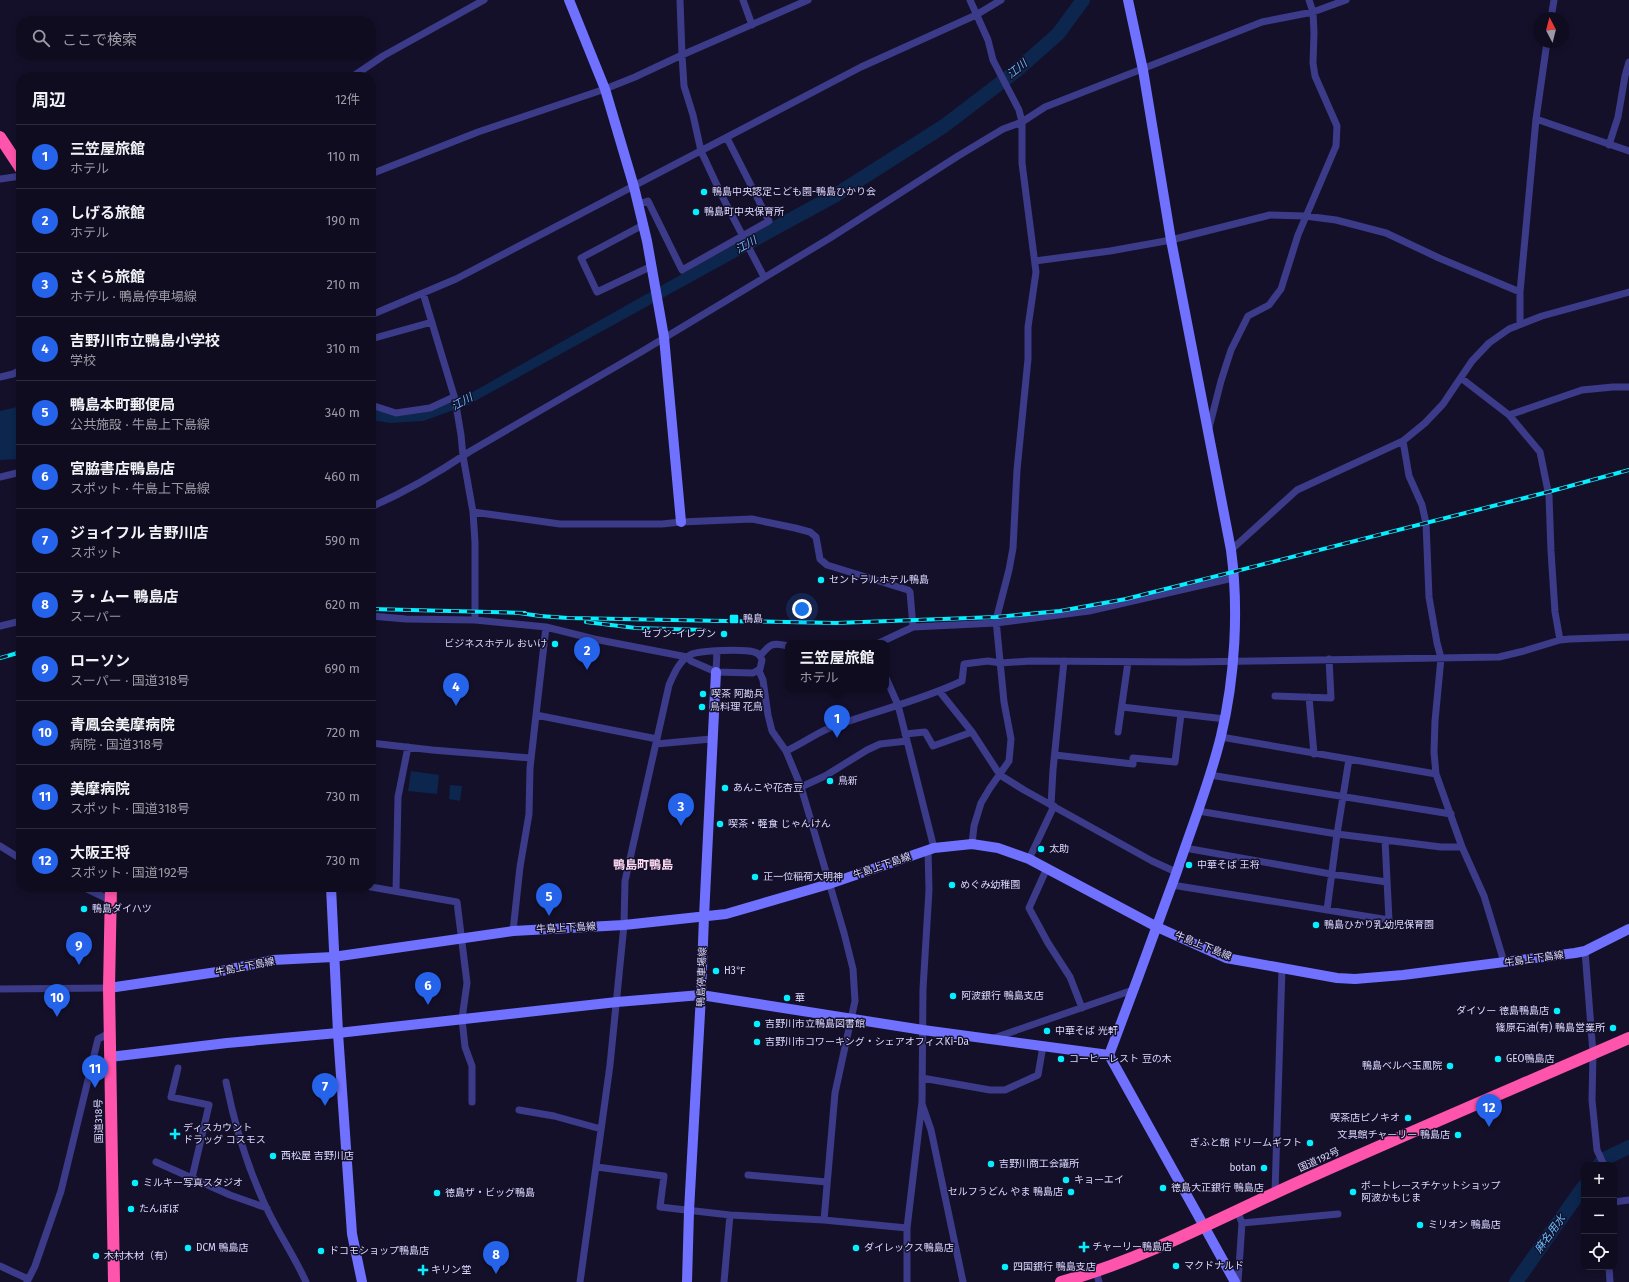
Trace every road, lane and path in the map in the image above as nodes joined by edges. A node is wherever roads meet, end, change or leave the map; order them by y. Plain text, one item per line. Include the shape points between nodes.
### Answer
1 (484, 0) edge
2 (569, 0) edge
3 (680, 0) edge
4 (743, 0) edge
5 (808, 0) edge
6 (970, 0) edge
7 (1001, 0) edge
8 (1128, 0) edge
9 (1309, 0) edge
10 (1346, 0) edge
11 (1554, 0) edge
12 (1313, 12) junction
13 (1552, 12) edge
14 (976, 15) junction
15 (752, 25) junction
16 (1546, 48) edge
17 (682, 55) junction
18 (1629, 62) edge
19 (1143, 70) junction
20 (359, 72) edge
21 (605, 89) junction
22 (1536, 119) junction
23 (1022, 122) junction
24 (0, 137) edge
25 (727, 138) junction
26 (1609, 145) junction
27 (702, 151) junction
28 (1629, 151) edge
29 (16, 161) edge
30 (376, 172) edge
31 (16, 177) edge
32 (0, 179) edge
33 (634, 187) junction
34 (638, 204) junction
35 (1305, 216) junction
36 (643, 225) junction
37 (743, 236) junction
38 (1171, 240) junction
39 (1035, 261) junction
40 (652, 266) junction
41 (764, 277) junction
42 (1520, 292) junction
43 (1629, 292) edge
44 (423, 293) junction
45 (376, 313) edge
46 (432, 322) junction
47 (1520, 324) junction
48 (664, 337) junction
49 (376, 338) edge
50 (16, 372) edge
51 (0, 377) edge
52 (1461, 378) junction
53 (1629, 387) edge
54 (454, 398) junction
55 (376, 407) edge
56 (1509, 415) junction
57 (1208, 431) junction
58 (1403, 441) junction
59 (463, 456) junction
60 (16, 473) edge
61 (0, 477) edge
62 (376, 505) edge
63 (473, 512) junction
64 (681, 522) junction
65 (1231, 550) junction
66 (1233, 578) junction
67 (376, 616) edge
68 (475, 620) junction
69 (16, 622) edge
70 (996, 623) junction
71 (0, 626) edge
72 (546, 627) junction
73 (913, 627) junction
74 (1629, 637) edge
75 (885, 640) edge
76 (1560, 640) junction
77 (785, 646) edge
78 (717, 651) junction
79 (760, 656) junction
80 (687, 657) junction
81 (1441, 658) junction
82 (1329, 659) junction
83 (1064, 661) junction
84 (1234, 661) junction
85 (1128, 662) junction
86 (1001, 663) junction
87 (759, 671) junction
88 (716, 672) junction
89 (889, 685) edge
90 (940, 692) junction
91 (1275, 696) dead end
92 (1309, 697) junction
93 (898, 705) junction
94 (1122, 707) junction
95 (1180, 714) junction
96 (536, 715) junction
97 (1225, 719) junction
98 (972, 732) junction
99 (1118, 732) dead end
100 (906, 737) junction
101 (1221, 737) junction
102 (712, 739) junction
103 (657, 741) junction
104 (376, 744) edge
105 (408, 748) junction
106 (786, 751) junction
107 (1314, 754) junction
108 (1055, 755) junction
109 (531, 758) junction
110 (1349, 759) junction
111 (1436, 774) junction
112 (1000, 775) junction
113 (1210, 775) junction
114 (801, 787) junction
115 (1343, 797) junction
116 (1053, 806) junction
117 (1198, 811) junction
118 (1451, 814) junction
119 (1337, 834) junction
120 (1385, 840) junction
121 (972, 844) junction
122 (0, 846) edge
123 (1462, 847) junction
124 (1185, 848) junction
125 (931, 849) junction
126 (16, 856) edge
127 (1029, 859) junction
128 (1047, 868) junction
129 (1176, 872) junction
130 (1331, 874) junction
131 (1387, 882) junction
132 (829, 884) junction
133 (1172, 885) junction
134 (376, 888) edge
135 (396, 891) junction
136 (93, 892) edge
137 (111, 892) edge
138 (331, 892) edge
139 (110, 900) junction
140 (1326, 910) junction
141 (704, 917) junction
142 (624, 925) junction
143 (1157, 927) junction
144 (1629, 929) edge
145 (513, 931) junction
146 (462, 938) junction
147 (1585, 951) junction
148 (333, 957) junction
149 (1504, 962) junction
150 (1282, 968) junction
151 (109, 988) junction
152 (0, 989) edge
153 (1133, 990) junction
154 (702, 995) junction
155 (617, 1002) junction
156 (1082, 1008) junction
157 (851, 1018) junction
158 (462, 1019) junction
159 (923, 1030) junction
160 (338, 1033) junction
161 (110, 1034) junction
162 (1629, 1038) edge
163 (992, 1039) junction
164 (1043, 1046) junction
165 (1593, 1054) junction
166 (1109, 1055) junction
167 (110, 1057) junction
168 (178, 1068) dead end
169 (922, 1078) junction
170 (226, 1082) dead end
171 (472, 1102) dead end
172 (922, 1102) junction
173 (519, 1110) dead end
174 (602, 1129) junction
175 (156, 1162) dead end
176 (1603, 1162) edge
177 (597, 1167) junction
178 (748, 1175) dead end
179 (192, 1178) junction
180 (827, 1182) junction
181 (1275, 1193) junction
182 (1629, 1200) edge
183 (1617, 1202) edge
184 (267, 1208) junction
185 (1237, 1210) junction
186 (689, 1211) junction
187 (1338, 1214) dead end
188 (730, 1215) junction
189 (824, 1220) junction
190 (1242, 1223) junction
191 (1204, 1227) junction
192 (907, 1228) junction
193 (0, 1266) edge
194 (1608, 1270) edge
195 (1097, 1277) edge
196 (28, 1280) edge
197 (114, 1282) edge
198 (306, 1282) edge
199 (362, 1282) edge
200 (580, 1282) edge
201 (687, 1282) edge
202 (724, 1282) edge
203 (906, 1282) edge
204 (963, 1282) edge
205 (1061, 1282) edge
206 (1235, 1282) edge
207 (1238, 1282) edge
208 (1610, 1282) edge

1 - 20 street via 382,56
2 - 21 street
3 - 17 street
4 - 15 street
5 - 15 street
6 - 14 street
7 - 14 street
8 - 19 street
9 - 12 street
10 - 12 street
11 - 13 street
12 - 19 street via 1262,22
12 - 35 street via 1315,76 1337,126 1336,146
14 - 23 street via 988,40 993,60 1019,110
14 - 25 street via 861,67
15 - 17 street
16 - 22 street
17 - 21 street
17 - 27 street via 684,86 694,114
18 - 26 street via 1618,117
19 - 23 street via 1045,107
19 - 38 street
21 - 30 street via 478,132
21 - 33 street
22 - 26 street
22 - 42 street
23 - 39 street via 1022,163
23 - 41 street via 1003,129 958,156
24 - 29 highway
25 - 27 street
25 - 37 street via 769,221
26 - 28 street
27 - 33 street
27 - 37 street
31 - 32 street
33 - 34 street
33 - 44 street via 456,279
34 - 36 street
34 - 37 street via 648,201 682,270
35 - 38 street via 1270,215
35 - 42 street via 1336,220 1386,233
35 - 57 street via 1282,288 1269,306 1248,316 1231,350
36 - 40 street
36 - 40 street via 581,258 598,292
37 - 41 street
38 - 39 street
38 - 57 street
39 - 70 street via 1013,548
40 - 48 street
41 - 48 street
42 - 47 street
43 - 47 street
44 - 45 street
44 - 46 street
46 - 49 street
46 - 54 street
47 - 52 street via 1489,343 1472,361
48 - 59 street
48 - 64 street
50 - 51 street
52 - 56 street
52 - 58 street via 1443,404
53 - 56 street via 1582,390
54 - 55 street via 430,408 396,413
54 - 59 street
56 - 76 street via 1540,452 1548,496 1555,612
57 - 65 street
58 - 65 street via 1297,490
58 - 81 street via 1410,476 1426,523 1429,597
59 - 62 street
59 - 63 street
60 - 61 street
63 - 64 street via 560,524
63 - 68 street
64 - 73 street via 752,519 810,532 816,537 820,559 827,565 908,590
65 - 66 street
66 - 70 street via 1089,611
66 - 84 street
67 - 68 street
68 - 72 street
69 - 71 street
70 - 73 street
70 - 86 street
72 - 80 street
72 - 96 street
73 - 75 street
74 - 76 street
76 - 81 street via 1499,657
77 - 79 street via 768,646
78 - 79 street via 752,652
78 - 80 street via 691,654
78 - 88 street
79 - 87 street via 762,664
80 - 88 street
80 - 103 street via 669,685
81 - 82 street
81 - 111 street via 1435,721
82 - 84 street
82 - 92 street via 1330,698
83 - 85 street
83 - 86 street
83 - 108 street
84 - 85 street
84 - 97 street
85 - 94 street
86 - 90 street via 988,661 964,664 962,681
86 - 112 street via 1004,702 1011,739 1009,760
87 - 88 street via 753,674
87 - 106 street via 763,680 772,731
88 - 102 street, 鴨島停車場線
89 - 93 street
90 - 93 street
90 - 98 street
91 - 92 street
92 - 107 street
93 - 100 street
93 - 106 street via 830,728
94 - 95 street
94 - 99 street
95 - 97 street
95 - 108 street via 1175,762 1133,758 1133,764
96 - 103 street
96 - 109 street
97 - 101 street
98 - 100 street via 933,746 925,732
98 - 112 street
100 - 114 street via 867,750 825,776
100 - 125 street
101 - 107 street
101 - 113 street
102 - 103 street
102 - 141 street, 鴨島停車場線
103 - 142 street via 625,881
104 - 105 street
105 - 109 street
105 - 135 street via 398,797
106 - 114 street
107 - 110 street
108 - 116 street
109 - 145 street via 529,814
110 - 111 street
110 - 115 street
111 - 118 street
112 - 116 street
112 - 121 street via 981,803
113 - 115 street
113 - 117 street
114 - 132 street
115 - 118 street
115 - 119 street
116 - 127 street
116 - 129 street
117 - 119 street
117 - 124 street
118 - 123 street
119 - 120 street
119 - 130 street
120 - 123 street
120 - 131 street
121 - 125 street, 牛島上下島線
121 - 127 street, 牛島上下島線 via 998,848
122 - 126 street
123 - 149 street via 1484,896
124 - 129 street
124 - 130 street
125 - 132 street, 牛島上下島線
125 - 159 street
127 - 128 street, 牛島上下島線
128 - 143 street, 牛島上下島線
128 - 156 street via 1029,908 1070,977
129 - 133 street
130 - 131 street
130 - 140 street
131 - 140 street via 1389,920
132 - 141 street, 牛島上下島線 via 726,914
132 - 157 street via 852,969 855,1001
133 - 140 street
133 - 143 street
134 - 135 street
135 - 146 street via 457,902
136 - 139 street
137 - 139 highway, 国道318号
138 - 148 street
139 - 151 highway, 国道318号
141 - 142 street, 牛島上下島線
141 - 154 street, 鴨島停車場線
142 - 145 street, 牛島上下島線
142 - 155 street
143 - 150 street, 牛島上下島線 via 1226,958
143 - 153 street
144 - 147 street, 牛島上下島線
145 - 146 street, 牛島上下島線
146 - 148 street, 牛島上下島線
146 - 158 street via 467,983
147 - 149 street, 牛島上下島線
147 - 165 street
148 - 151 street, 牛島上下島線 via 273,960 217,972
148 - 160 street
149 - 150 street, 牛島上下島線 via 1355,979
150 - 181 street
151 - 152 street
151 - 161 highway, 国道318号
153 - 156 street
153 - 166 street
154 - 155 street
154 - 157 street
154 - 186 street, 鴨島停車場線
155 - 158 street
155 - 174 street
156 - 163 street
157 - 159 street
157 - 180 street via 835,1093
158 - 160 street
158 - 171 street via 465,1047 472,1066
159 - 163 street
159 - 169 street
160 - 167 street
160 - 199 street via 352,1234
161 - 167 highway, 国道318号
161 - 196 street via 98,1039 61,1191
162 - 165 highway, 国道192号
163 - 164 street
164 - 166 street
164 - 169 street via 1038,1075 1005,1090 990,1090
165 - 176 street via 1592,1100 1597,1150
165 - 181 highway, 国道192号
166 - 191 street
167 - 197 highway, 国道318号
168 - 179 street via 171,1097 209,1106
169 - 172 street
170 - 184 street via 243,1152
172 - 192 street
172 - 204 street via 931,1130
173 - 174 street
174 - 177 street
175 - 179 street
177 - 186 street via 664,1176 660,1207
177 - 200 street
178 - 180 street
179 - 184 street
180 - 189 street
181 - 185 highway, 国道192号
182 - 183 street
184 - 198 street
185 - 190 street
185 - 191 highway, 国道192号
186 - 188 street
186 - 201 street, 鴨島停車場線
187 - 190 street
188 - 189 street
188 - 202 street
189 - 192 street
190 - 207 street
191 - 195 highway, 国道192号
191 - 206 street
192 - 203 street
193 - 196 street
194 - 208 street
195 - 205 highway, 国道192号

